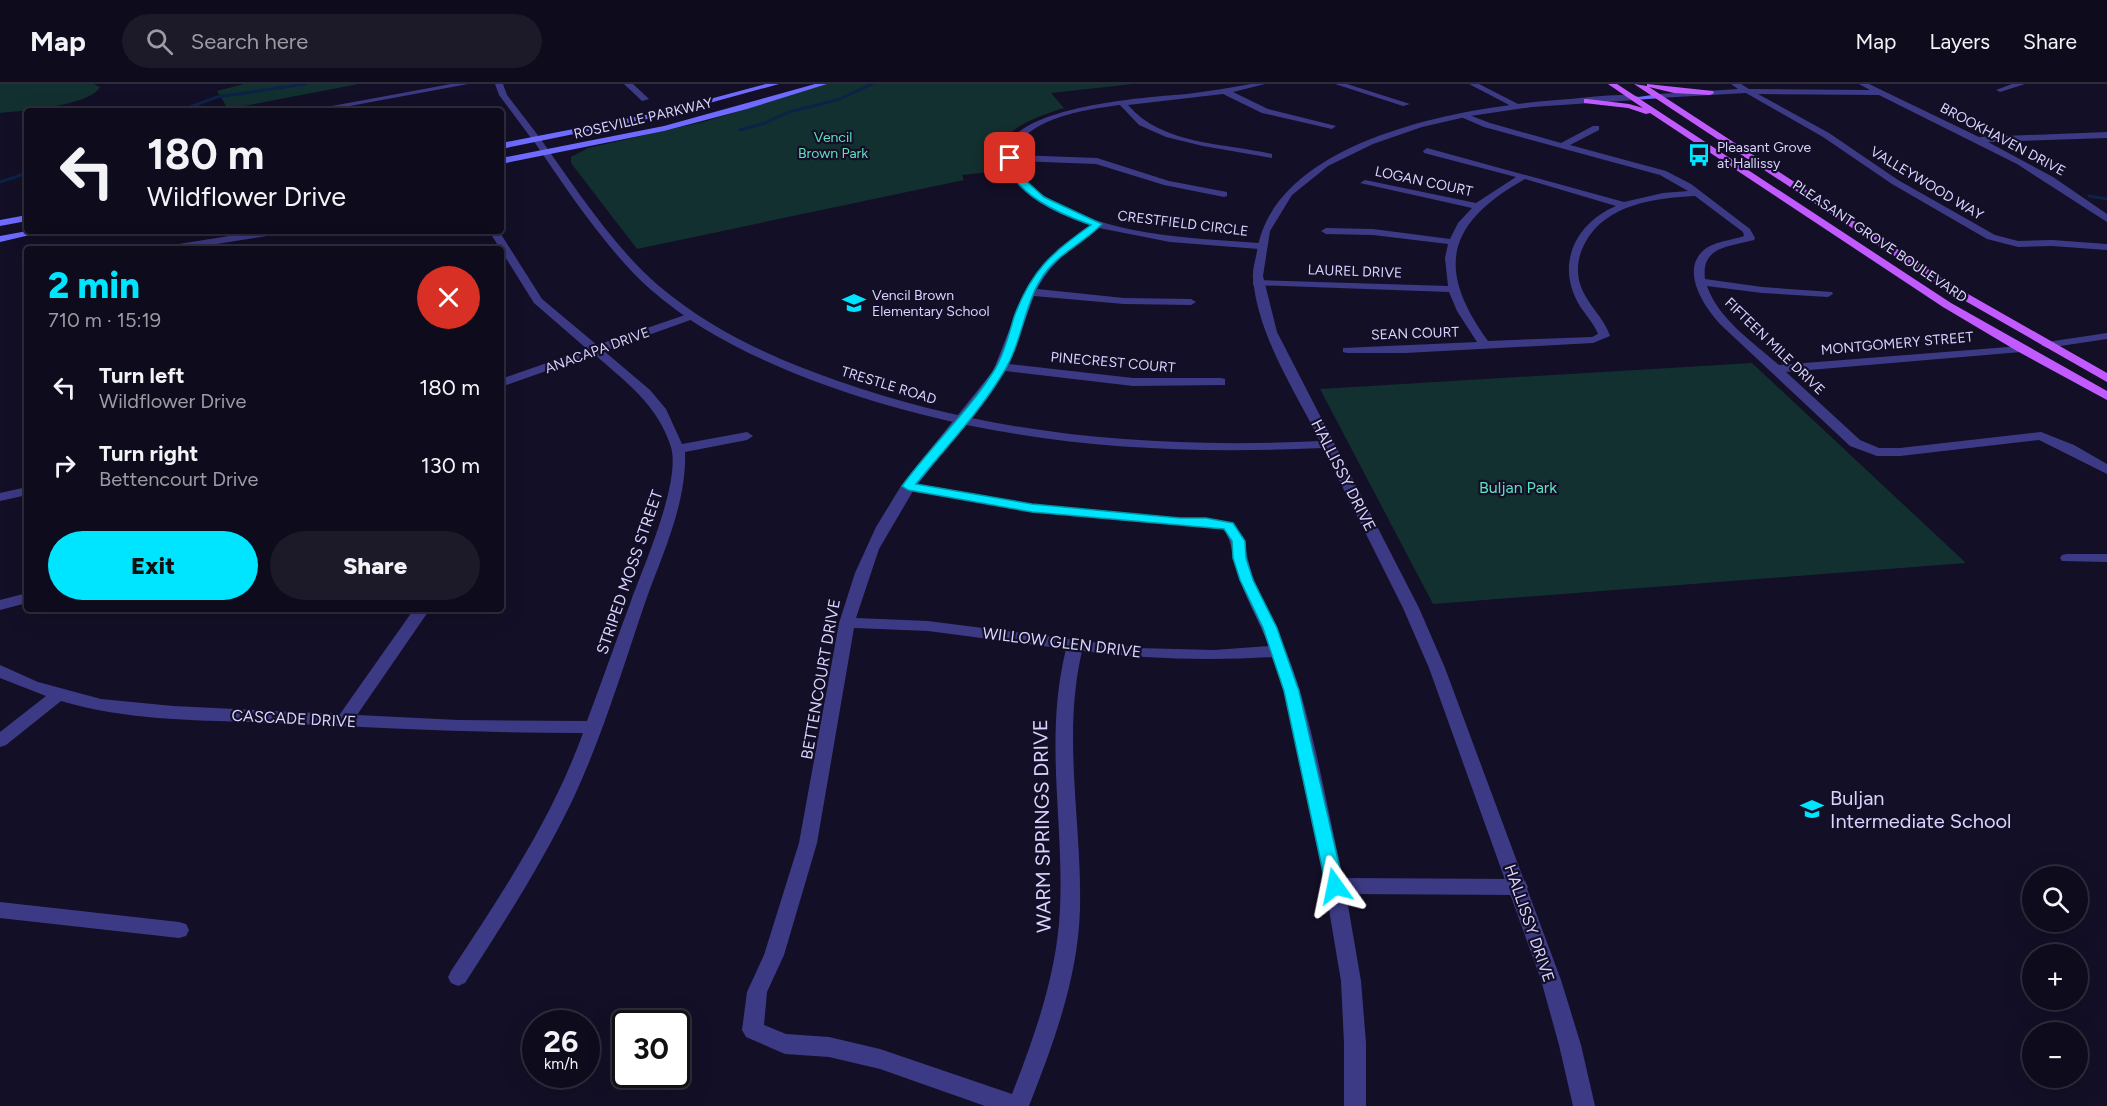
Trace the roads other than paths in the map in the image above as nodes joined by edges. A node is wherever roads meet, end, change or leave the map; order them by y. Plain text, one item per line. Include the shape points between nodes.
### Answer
1 (464, 84) edge
2 (499, 84) edge
3 (628, 84) edge
4 (775, 84) edge
5 (823, 84) edge
6 (1261, 84) edge
7 (1339, 84) edge
8 (1493, 84) edge
9 (1606, 84) edge
10 (1612, 84) edge
11 (1638, 84) edge
12 (1647, 84) edge
13 (1735, 84) edge
14 (1863, 84) edge
15 (2020, 84) edge
16 (1476, 85) edge
17 (2000, 90) dead end
18 (1748, 91) junction
19 (1226, 92) junction
20 (1710, 93) junction
21 (1880, 93) junction
22 (1659, 96) junction
23 (1635, 98) junction
24 (645, 99) dead end
25 (367, 100) junction
26 (1587, 101) junction
27 (1122, 103) junction
28 (1406, 104) dead end
29 (1518, 106) junction
30 (325, 108) edge
31 (370, 108) edge
32 (1464, 115) junction
33 (1698, 122) junction
34 (1675, 123) junction
35 (1332, 126) dead end
36 (1596, 128) dead end
37 (2107, 135) edge
38 (537, 140) junction
39 (1974, 140) junction
40 (1563, 145) junction
41 (504, 146) edge
42 (1427, 151) dead end
43 (546, 153) junction
44 (1269, 156) dead end
45 (1010, 158) junction
46 (504, 160) edge
47 (1524, 176) junction
48 (1365, 183) dead end
49 (1697, 193) junction
50 (1224, 194) dead end
51 (1624, 205) junction
52 (1478, 206) junction
53 (24, 219) edge
54 (2107, 219) edge
55 (0, 223) edge
56 (1098, 224) junction
57 (1326, 231) dead end
58 (26, 234) edge
59 (261, 234) edge
60 (0, 239) edge
61 (1453, 242) junction
62 (185, 246) edge
63 (1259, 246) junction
64 (504, 247) edge
65 (2107, 247) edge
66 (1701, 282) junction
67 (1257, 283) junction
68 (1452, 289) junction
69 (1030, 292) junction
70 (1828, 294) dead end
71 (1191, 302) dead end
72 (692, 316) junction
73 (2107, 336) edge
74 (1485, 345) junction
75 (2047, 345) junction
76 (2021, 349) junction
77 (1347, 350) dead end
78 (596, 351) junction
79 (1002, 367) junction
80 (1776, 369) junction
81 (2107, 378) edge
82 (504, 382) edge
83 (1221, 382) dead end
84 (2107, 387) edge
85 (2107, 396) edge
86 (960, 421) junction
87 (747, 436) dead end
88 (1328, 444) junction
89 (678, 449) junction
90 (2107, 470) edge
91 (908, 486) junction
92 (24, 492) edge
93 (0, 497) edge
94 (2067, 558) dead end
95 (2107, 558) edge
96 (24, 599) edge
97 (0, 605) edge
98 (420, 612) edge
99 (846, 623) junction
100 (1075, 646) junction
101 (1279, 651) junction
102 (0, 671) edge
103 (57, 696) junction
104 (345, 720) junction
105 (594, 727) junction
106 (0, 741) edge
107 (1335, 886) junction
108 (1518, 887) junction
109 (0, 910) edge
110 (179, 930) dead end
111 (458, 977) dead end
112 (1016, 1106) edge
113 (1355, 1106) edge
114 (1584, 1106) edge

1 - 25 street
2 - 38 street, TRESTLE ROAD
3 - 24 street
4 - 38 main road, ROSEVILLE PARKWAY via 662,114
5 - 43 main road, ROSEVILLE PARKWAY via 727,113
6 - 19 street
7 - 28 street
8 - 16 street
9 - 26 main road via 1606,94
10 - 23 main road, PLEASANT GROVE BOULEVARD
11 - 22 main road, PLEASANT GROVE BOULEVARD
12 - 20 main road via 1674,91
13 - 18 street, VALLEYWOOD WAY
14 - 21 street, BROOKHAVEN DRIVE
15 - 17 street
16 - 29 street
18 - 20 street
18 - 21 street
18 - 65 street, VALLEYWOOD WAY via 1991,237 2018,244
19 - 27 street
19 - 35 street via 1265,111
20 - 22 street
20 - 33 main road via 1688,102
21 - 39 street, BROOKHAVEN DRIVE
22 - 23 main road
22 - 33 main road, PLEASANT GROVE BOULEVARD
23 - 26 street, HALLISSY DRIVE
23 - 34 main road, PLEASANT GROVE BOULEVARD
25 - 30 street
25 - 31 street
26 - 29 street, HALLISSY DRIVE
26 - 34 main road via 1629,106
27 - 44 street via 1153,128
27 - 45 street via 1080,109 1036,125 1017,140
29 - 32 street, HALLISSY DRIVE
32 - 40 street
32 - 63 street, HALLISSY DRIVE via 1384,136 1331,161 1281,202
33 - 75 main road, PLEASANT GROVE BOULEVARD via 1950,288
34 - 76 main road, PLEASANT GROVE BOULEVARD via 1924,290
36 - 40 street
37 - 39 street
38 - 41 main road, ROSEVILLE PARKWAY
38 - 43 street, TRESTLE ROAD
39 - 54 street, BROOKHAVEN DRIVE via 2053,181
40 - 49 street via 1647,167 1677,179
42 - 47 street
43 - 46 main road, ROSEVILLE PARKWAY
43 - 72 street, TRESTLE ROAD via 627,261 653,287
45 - 50 street via 1097,161 1167,183
45 - 56 street, CRESTFIELD CIRCLE via 1017,178 1041,199
47 - 51 street
47 - 52 street
48 - 52 street, LOGAN COURT
49 - 51 street via 1652,197
49 - 66 street via 1747,231 1750,238 1725,244 1704,256 1700,264
51 - 74 street, SEAN COURT via 1589,228 1573,256 1573,277 1581,300 1603,328 1604,336 1593,340
52 - 61 street
53 - 55 main road
56 - 63 street, CRESTFIELD CIRCLE via 1148,235
56 - 69 street, BETTENCOURT DRIVE via 1060,251
57 - 61 street via 1373,232
58 - 60 main road
59 - 62 street
61 - 68 street
63 - 67 street, HALLISSY DRIVE
64 - 78 street, STRIPED MOSS STREET via 538,301
66 - 70 street via 1762,291
66 - 80 street, FIFTEEN MILE DRIVE via 1721,318
67 - 68 street, LAUREL DRIVE
67 - 88 street, HALLISSY DRIVE via 1271,332
68 - 74 street via 1464,316
69 - 71 street via 1124,301
69 - 79 street, BETTENCOURT DRIVE
72 - 78 street, ANACAPA DRIVE
72 - 86 street, TRESTLE ROAD via 751,350 828,382
73 - 75 street
74 - 77 street, SEAN COURT
75 - 81 main road, PLEASANT GROVE BOULEVARD
76 - 80 street, MONTGOMERY STREET
76 - 84 main road via 2052,358
76 - 85 main road, PLEASANT GROVE BOULEVARD
78 - 82 street, ANACAPA DRIVE
78 - 89 street, STRIPED MOSS STREET via 646,393 662,412
79 - 83 street, PINECREST COURT via 1133,382
79 - 86 street, BETTENCOURT DRIVE
80 - 90 street, FIFTEEN MILE DRIVE via 1855,443 1877,452 2040,436
86 - 88 street, TRESTLE ROAD via 1127,445 1229,448
86 - 91 street, BETTENCOURT DRIVE
87 - 89 street
88 - 108 street, HALLISSY DRIVE via 1437,668
89 - 105 street, STRIPED MOSS STREET via 679,470 669,515
91 - 99 street, BETTENCOURT DRIVE via 872,546
91 - 101 street via 1032,508 1229,526 1238,541 1247,580
92 - 93 street
94 - 95 street
96 - 97 street
98 - 104 street
99 - 100 street, WILLOW GLEN DRIVE via 928,626
99 - 112 street, BETTENCOURT DRIVE via 818,800 796,888 757,992 753,1030 785,1044 829,1047 880,1059
100 - 101 street, WILLOW GLEN DRIVE via 1174,654
100 - 112 street, WARM SPRINGS DRIVE via 1063,693 1071,909 1066,958 1037,1057
101 - 107 street via 1292,691
102 - 103 street, CASCADE DRIVE
103 - 104 street, CASCADE DRIVE via 163,711
103 - 106 street
104 - 105 street, CASCADE DRIVE
105 - 111 street, STRIPED MOSS STREET via 564,801 514,891
107 - 108 street
107 - 113 street via 1352,981
108 - 114 street, HALLISSY DRIVE via 1551,980
109 - 110 street

